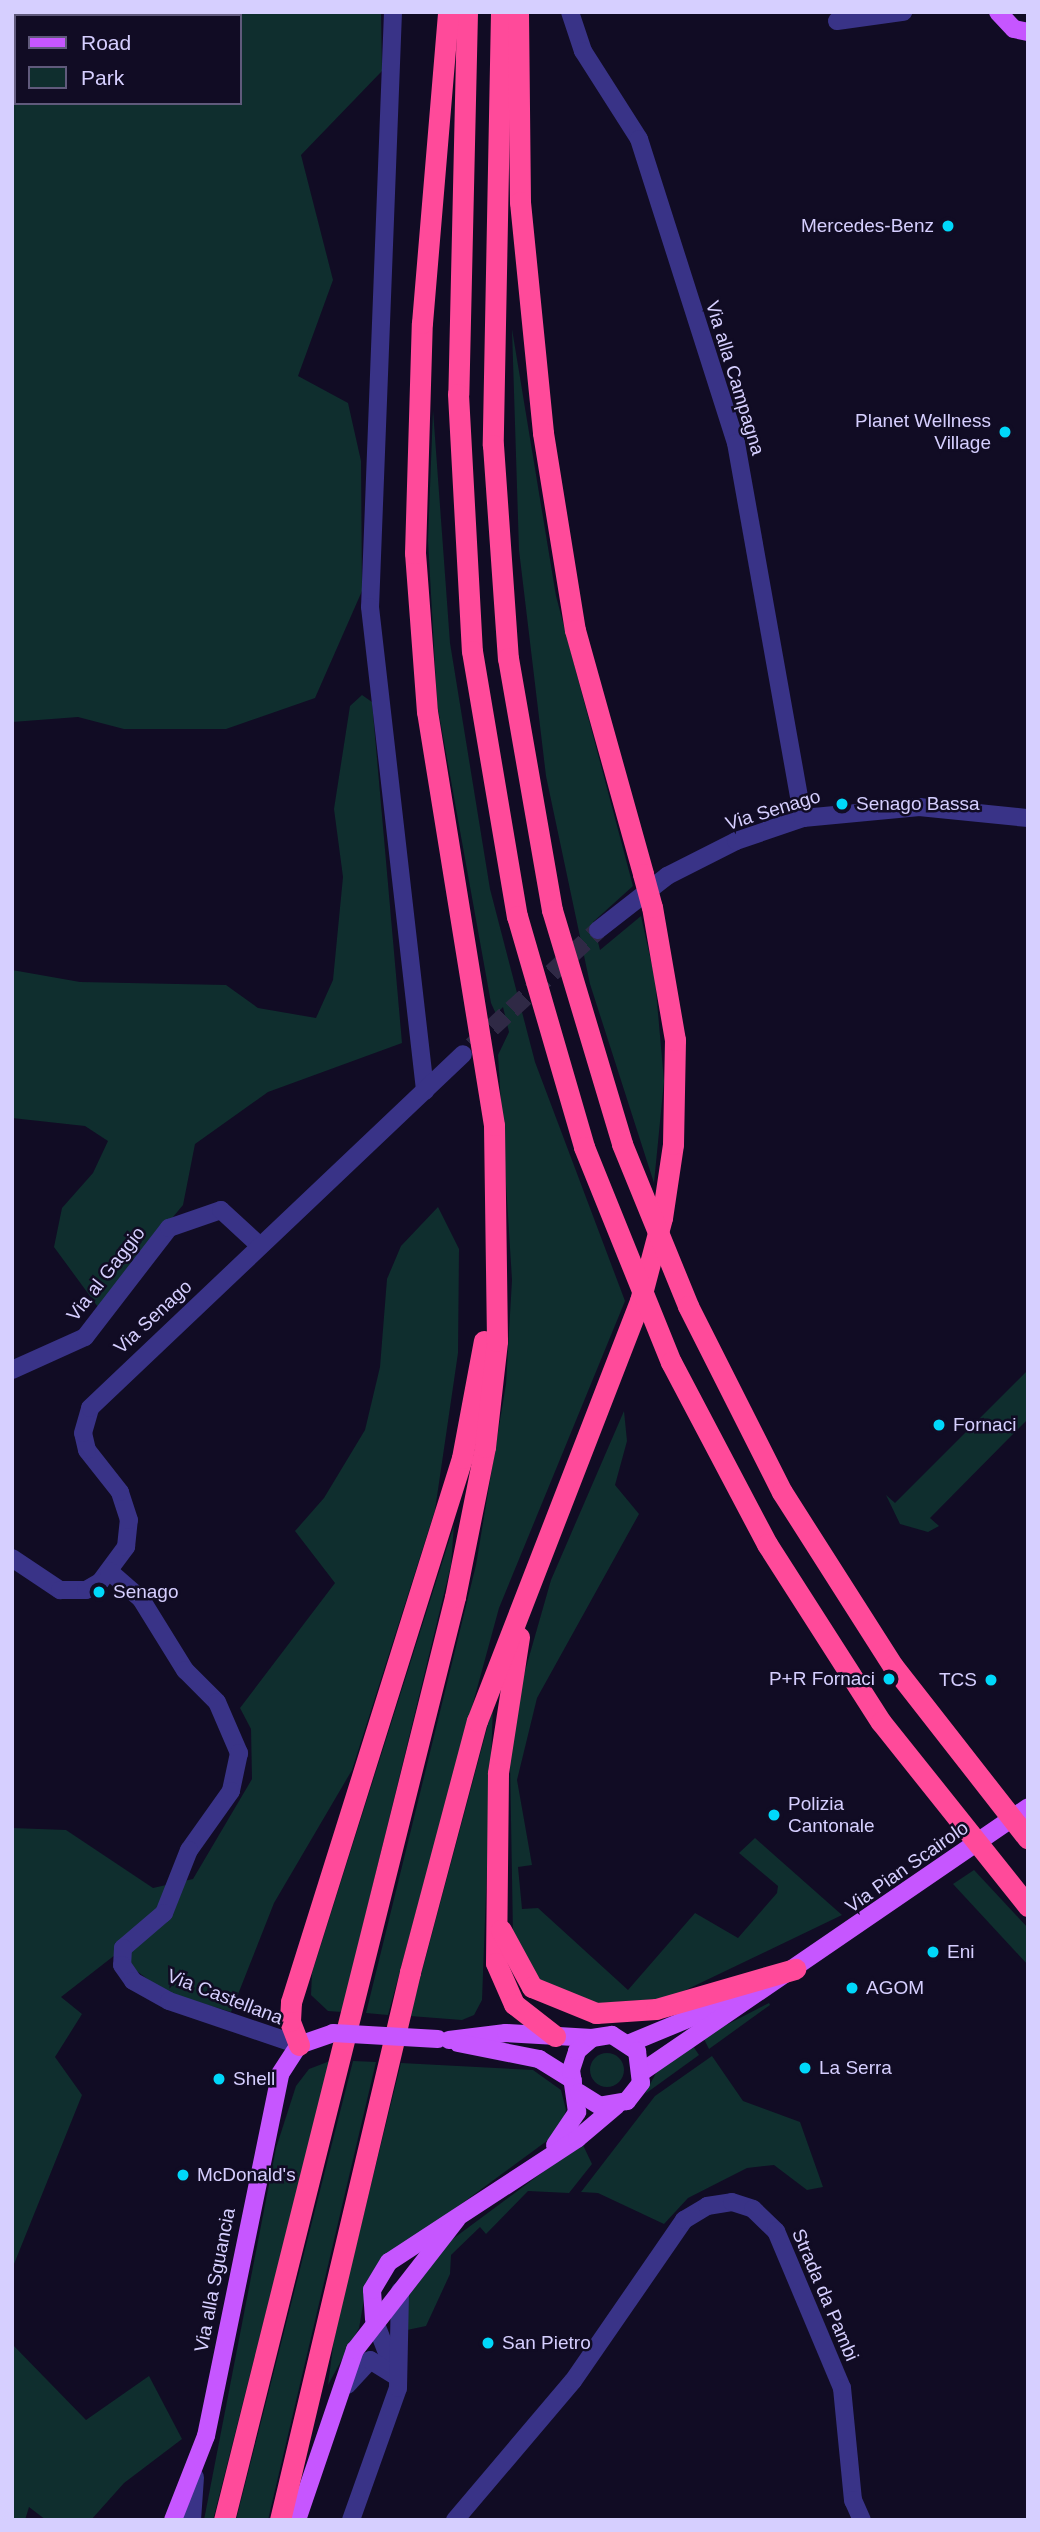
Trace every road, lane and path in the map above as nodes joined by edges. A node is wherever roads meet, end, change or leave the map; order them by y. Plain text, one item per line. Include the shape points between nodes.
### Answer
1 (393, 12) edge
2 (448, 12) edge
3 (467, 12) edge
4 (501, 12) edge
5 (518, 12) edge
6 (569, 12) edge
7 (903, 12) edge
8 (998, 12) edge
9 (837, 21) dead end
10 (1026, 34) edge
11 (803, 818) junction
12 (1028, 818) edge
13 (598, 930) tunnel mouth
14 (463, 1054) tunnel mouth
15 (425, 1091) junction
16 (500, 1232) junction
17 (260, 1246) junction
18 (12, 1370) edge
19 (12, 1558) edge
20 (539, 1563) junction
21 (109, 1570) junction
22 (1028, 1807) edge
23 (1028, 1839) edge
24 (1028, 1906) edge
25 (498, 1921) junction
26 (803, 1965) junction
27 (555, 2036) junction
28 (592, 2038) junction
29 (444, 2040) junction
30 (630, 2043) junction
31 (299, 2045) junction
32 (643, 2071) junction
33 (576, 2086) junction
34 (617, 2105) junction
35 (536, 2162) junction
36 (457, 2219) junction
37 (408, 2275) junction
38 (374, 2319) junction
39 (397, 2382) junction
40 (335, 2402) junction
41 (195, 2477) junction
42 (859, 2519) edge
43 (163, 2520) edge
44 (173, 2520) edge
45 (192, 2520) edge
46 (224, 2520) edge
47 (280, 2520) edge
48 (298, 2520) edge
49 (351, 2520) edge
50 (455, 2520) edge

1 - 15 street via 370,607
2 - 16 highway via 422,323 416,580 435,764 489,1078
3 - 24 highway, bridge via 458,407 472,651 517,916 584,1147 671,1362 766,1544 881,1721
4 - 23 highway, bridge via 493,432 508,658 550,897 622,1144 688,1306 788,1502 915,1698
5 - 20 highway, bridge via 520,202 543,433 575,629 652,907 675,1040 667,1195 640,1301
6 - 11 street, Via alla Campagna via 583,51 639,139 736,443
7 - 9 street
8 - 10 main road
11 - 12 street, Via Senago via 919,807
11 - 13 street, Via Senago via 736,841 667,876
14 - 15 street, Via Senago
15 - 17 street, Via Senago
16 - 31 highway via 462,1458 291,2003 290,2021
16 - 46 highway via 492,1393 467,1546
17 - 18 street, Via al Gaggio via 221,1210 169,1228 85,1337
17 - 21 street, Via Senago via 86,1415 87,1450 127,1506 126,1547
19 - 21 street, Via Senago via 74,1592 92,1587
20 - 25 highway via 501,1738
20 - 47 highway via 477,1721 442,1849
21 - 31 street, Via Castellana via 141,1599 186,1670 218,1702 239,1754 231,1791 189,1850 164,1913 123,1948 122,1965 133,1981 169,2001
22 - 26 main road, Via Pian Scairolo
25 - 26 highway via 512,1959 532,1987 596,2013 656,2009
25 - 27 highway via 496,1963 508,1994
26 - 30 main road, Via Pian Scairolo via 708,2013
26 - 32 main road, Via Pian Scairolo
27 - 28 main road
27 - 29 main road via 506,2033
28 - 30 main road via 612,2035
28 - 33 main road via 573,2060
29 - 31 main road, bridge via 333,2033
29 - 33 main road via 539,2059
30 - 32 main road
31 - 41 main road, Via alla Sguancia via 276,2086
32 - 34 main road via 635,2092
33 - 34 main road via 600,2106
33 - 35 main road via 569,2130
34 - 35 main road
35 - 36 main road
36 - 37 main road
36 - 38 main road via 382,2270 370,2297
37 - 38 main road
37 - 39 street via 395,2311 403,2357
38 - 39 street
38 - 40 main road
39 - 40 street via 380,2361 364,2362
39 - 49 street
40 - 48 main road
41 - 43 street, Via alla Sguancia
41 - 44 main road
41 - 45 street
42 - 50 street, Strada da Pambi via 849,2473 842,2388 776,2231 754,2209 732,2202 707,2206 684,2220 573,2381

